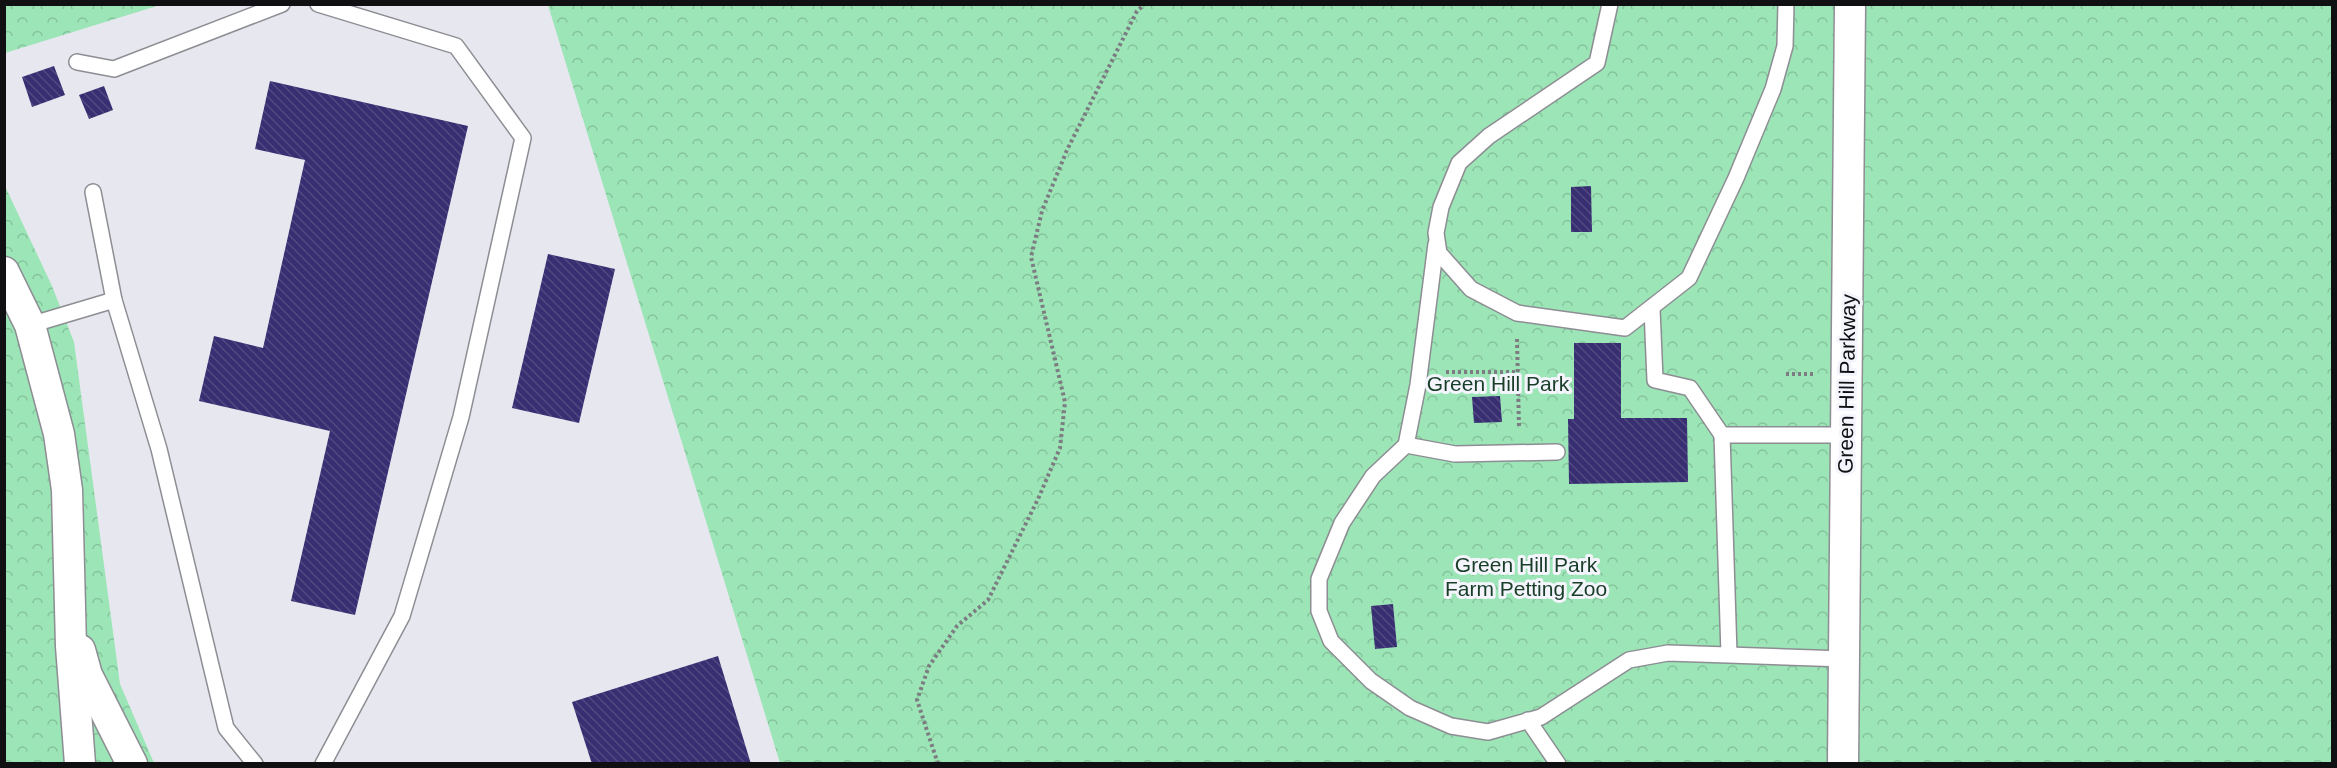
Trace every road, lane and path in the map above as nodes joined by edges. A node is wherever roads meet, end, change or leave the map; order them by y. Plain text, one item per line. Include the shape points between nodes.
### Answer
1 (282, 4) edge
2 (318, 4) edge
3 (1145, 4) edge
4 (1610, 4) edge
5 (1786, 4) edge
6 (1850, 4) edge
7 (77, 62) dead end
8 (93, 192) dead end
9 (1437, 235) junction
10 (4, 272) edge
11 (114, 300) junction
12 (1652, 309) junction
13 (1517, 313) junction
14 (30, 325) junction
15 (1419, 372) junction
16 (1518, 372) junction
17 (1722, 435) junction
18 (1847, 435) junction
19 (1406, 445) junction
20 (1519, 452) junction
21 (1557, 452) dead end
22 (70, 591) junction
23 (1729, 654) junction
24 (1844, 659) junction
25 (1528, 720) junction
26 (80, 764) edge
27 (132, 764) edge
28 (255, 764) edge
29 (323, 764) edge
30 (938, 764) edge
31 (1558, 764) edge
32 (1843, 764) edge

1 - 7 lane via 114,69
2 - 29 lane via 456,46 523,138 461,417 402,616
3 - 30 path via 1137,11 1067,150 1042,211 1031,257 1065,402 1060,448 987,600 957,626 929,666 917,700
4 - 9 lane via 1597,63 1489,136 1459,163 1441,207
5 - 12 lane via 1785,46 1773,89 1736,178 1689,279
6 - 18 street, Green Hill Parkway
8 - 11 lane
9 - 13 lane via 1439,254 1471,289
9 - 15 lane
10 - 14 street
11 - 14 lane
11 - 28 lane via 159,449 226,728
12 - 13 lane via 1625,328
12 - 17 lane via 1655,380 1690,388
13 - 16 path
14 - 22 street via 53,406 67,490
15 - 16 path
15 - 19 lane
16 - 20 path
17 - 18 lane
17 - 23 lane
18 - 24 street, Green Hill Parkway
19 - 20 lane via 1455,454
19 - 25 lane via 1373,476 1342,523 1319,579 1319,611 1331,642 1371,681 1410,708 1451,726 1488,732
20 - 21 lane
22 - 26 street
22 - 27 street via 87,675
23 - 24 lane
23 - 25 lane via 1668,653 1629,660 1541,717
24 - 32 street, Green Hill Parkway
25 - 31 lane

